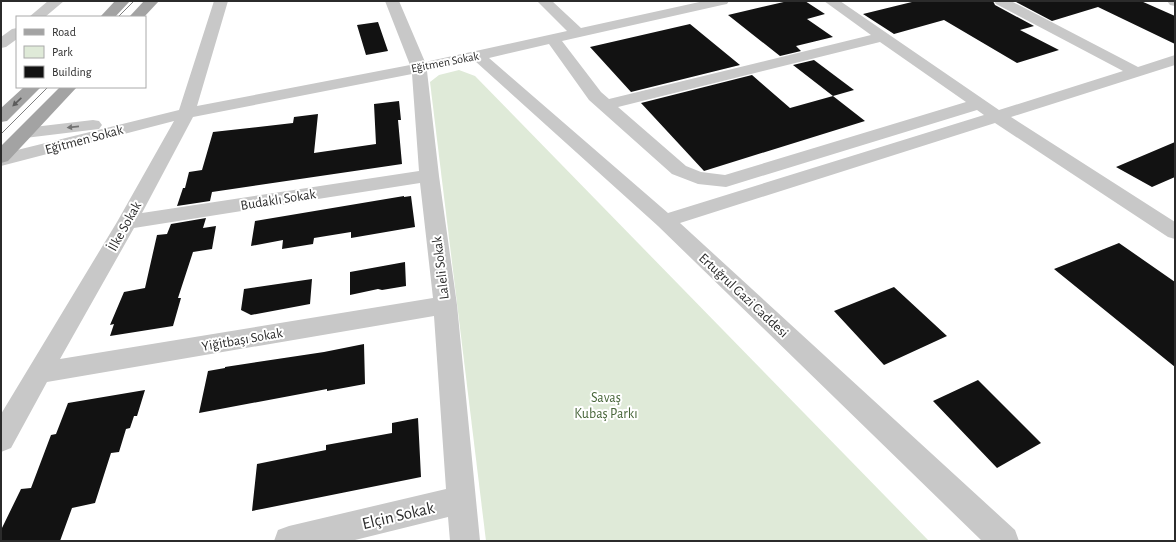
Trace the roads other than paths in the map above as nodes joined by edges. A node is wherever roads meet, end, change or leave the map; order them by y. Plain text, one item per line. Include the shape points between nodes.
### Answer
1 (57, 1) edge
2 (123, 1) edge
3 (152, 1) edge
4 (221, 1) edge
5 (392, 1) edge
6 (544, 1) edge
7 (722, 1) edge
8 (831, 1) edge
9 (1001, 1) edge
10 (37, 16) edge
11 (108, 16) edge
12 (137, 16) edge
13 (16, 33) edge
14 (578, 34) junction
15 (882, 37) junction
16 (553, 39) junction
17 (1, 44) edge
18 (478, 56) junction
19 (1175, 60) edge
20 (419, 67) junction
21 (1136, 72) junction
22 (32, 88) edge
23 (68, 88) edge
24 (979, 104) junction
25 (605, 105) junction
26 (177, 115) junction
27 (997, 116) junction
28 (1, 117) edge
29 (25, 132) junction
30 (1, 157) edge
31 (1, 160) edge
32 (429, 176) junction
33 (665, 221) junction
34 (127, 222) junction
35 (1175, 232) edge
36 (445, 305) junction
37 (40, 373) junction
38 (1, 439) edge
39 (461, 500) junction
40 (289, 541) edge
41 (465, 541) edge
42 (1004, 541) edge

1 - 10 street
2 - 11 main road
3 - 12 main road
4 - 26 street, İlke Sokak
5 - 20 street, Laleli Sokak
6 - 14 street
7 - 14 street, Eğitmen Sokak
8 - 15 street
9 - 21 street
13 - 17 street
14 - 16 street, Eğitmen Sokak
15 - 24 street
15 - 25 street
16 - 18 street, Eğitmen Sokak
16 - 25 street via 595,96
18 - 20 street, Eğitmen Sokak
18 - 33 street, Ertuğrul Gazi Caddesi
19 - 21 street
20 - 26 street, Eğitmen Sokak
20 - 32 street, Laleli Sokak
21 - 27 street
22 -> 28 main road
23 - 29 main road
24 - 25 street via 726,181 698,178 679,170
24 - 27 street
26 -> 29 street, Eğitmen Sokak
26 - 31 street, Eğitmen Sokak
26 - 34 street, İlke Sokak
27 - 33 street
27 - 35 street
29 - 30 main road
32 - 34 street, Budaklı Sokak
32 - 36 street, Laleli Sokak
33 - 42 street, Ertuğrul Gazi Caddesi
34 - 37 street, İlke Sokak
36 - 37 street, Yiğitbaşı Sokak
36 - 39 street, Laleli Sokak
37 - 38 street, İlke Sokak
39 - 40 street, Elçin Sokak
39 - 41 street, Laleli Sokak

